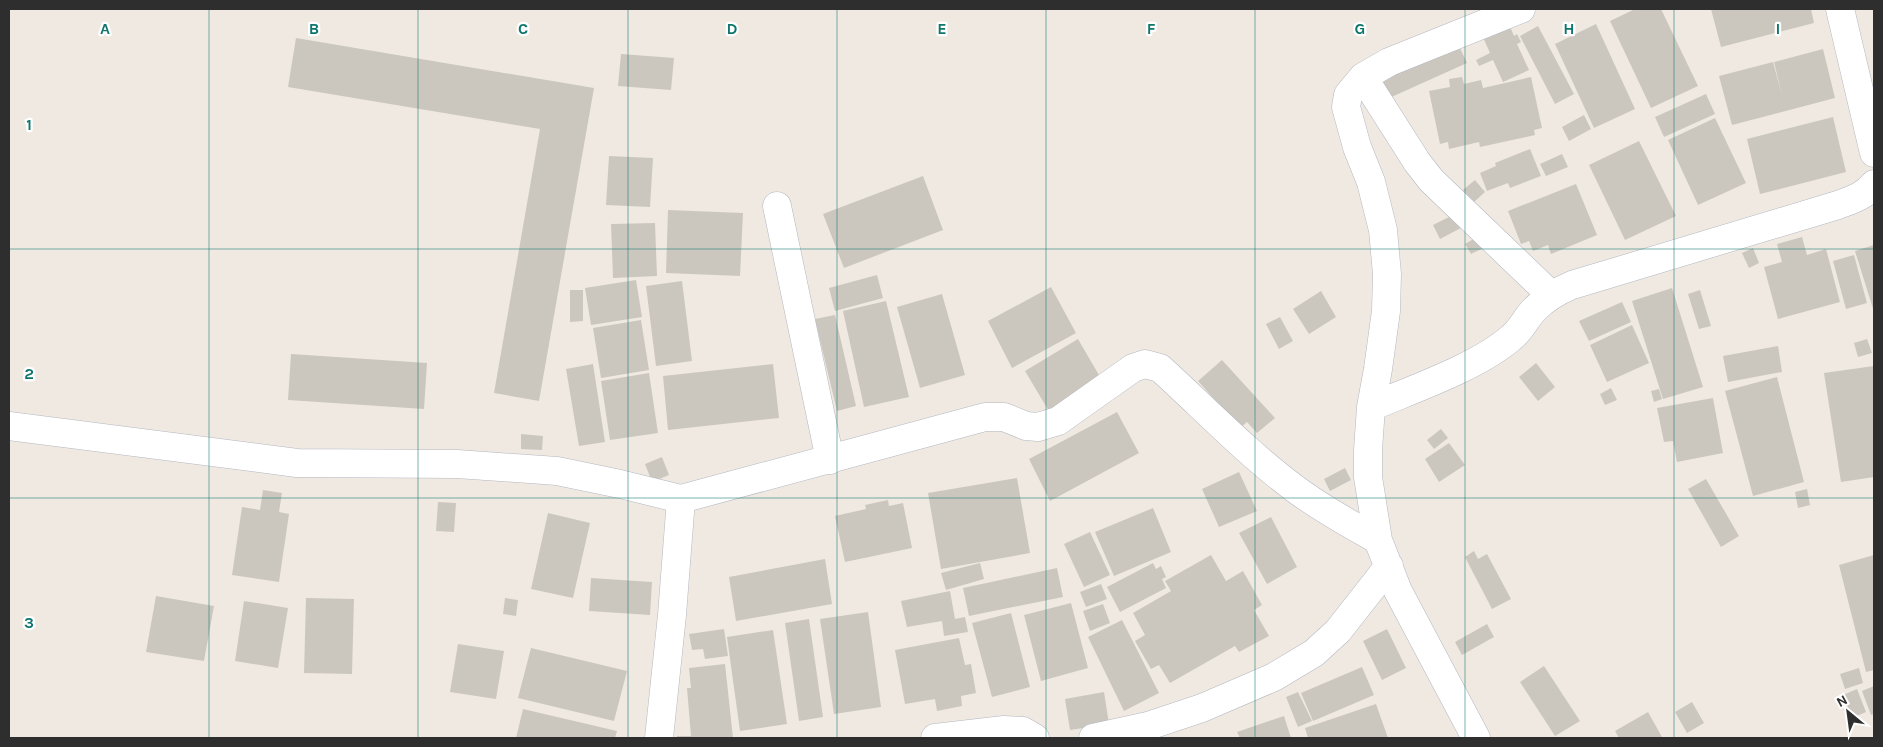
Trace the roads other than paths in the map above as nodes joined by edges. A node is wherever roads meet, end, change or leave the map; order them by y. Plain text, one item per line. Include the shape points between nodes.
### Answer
1 (1521, 9) edge
2 (1840, 9) edge
3 (1363, 76) junction
4 (1874, 153) edge
5 (1874, 184) edge
6 (777, 206) dead end
7 (1551, 295) junction
8 (1371, 407) junction
9 (9, 426) edge
10 (830, 460) junction
11 (681, 499) junction
12 (1378, 540) junction
13 (1388, 566) junction
14 (659, 738) edge
15 (935, 738) edge
16 (1035, 738) edge
17 (1094, 738) edge
18 (1476, 738) edge

1 - 3 street via 1389,62
2 - 4 street
3 - 7 street via 1431,180
3 - 8 street via 1348,95 1346,107 1383,230 1387,274 1386,311
5 - 7 street via 1857,198 1838,205 1572,285
6 - 10 street
7 - 8 street via 1534,309 1513,337 1488,354
8 - 12 street via 1368,477
9 - 11 street via 296,463 457,464 557,471
10 - 11 street
10 - 12 street via 984,418 1004,417 1038,427 1058,421 1133,368 1145,364 1160,368 1293,488
11 - 14 street
12 - 13 street
13 - 17 street via 1338,631 1314,653 1274,678 1148,726
13 - 18 street
15 - 16 street via 1004,730 1022,731

